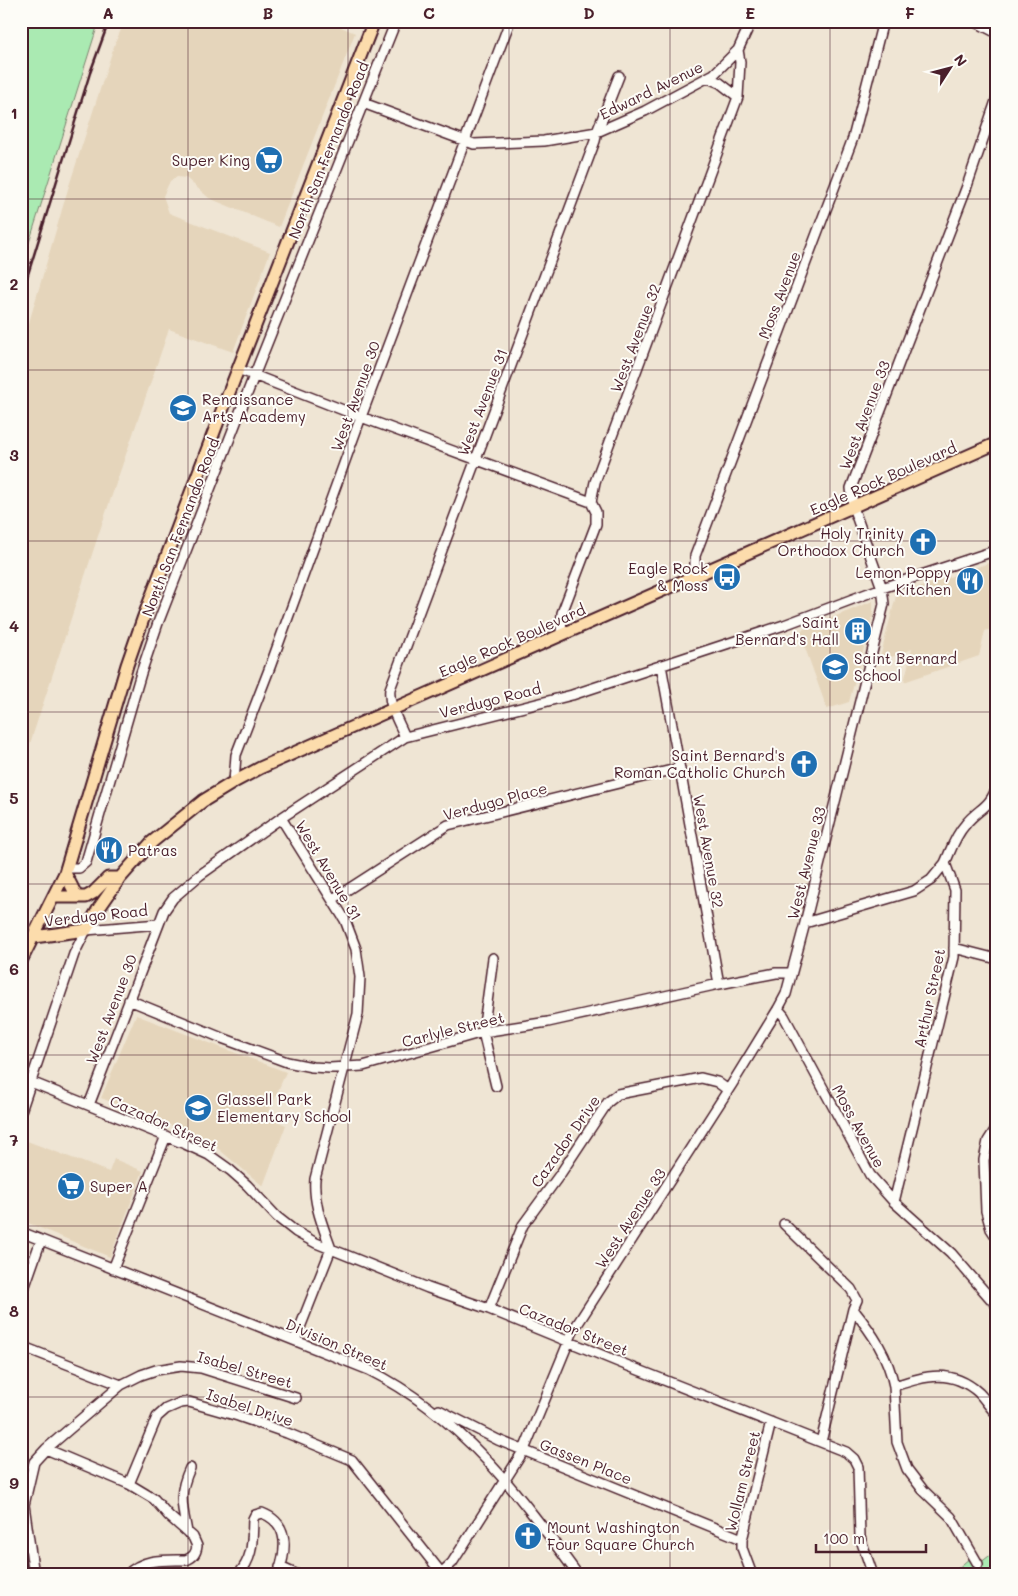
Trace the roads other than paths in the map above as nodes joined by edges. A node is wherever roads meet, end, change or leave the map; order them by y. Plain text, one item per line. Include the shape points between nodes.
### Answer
1 (374, 21) edge
2 (396, 21) edge
3 (510, 21) edge
4 (754, 21) edge
5 (883, 21) edge
6 (974, 21) edge
7 (997, 32) edge
8 (738, 50) junction
9 (619, 76) dead end
10 (708, 78) junction
11 (738, 97) junction
12 (997, 98) edge
13 (363, 103) junction
14 (597, 132) junction
15 (466, 142) junction
16 (238, 369) junction
17 (254, 376) junction
18 (362, 417) junction
19 (997, 443) edge
20 (475, 459) junction
21 (592, 502) junction
22 (853, 507) junction
23 (997, 550) edge
24 (695, 575) junction
25 (882, 588) junction
26 (561, 635) junction
27 (661, 665) junction
28 (393, 709) junction
29 (405, 737) junction
30 (680, 768) junction
31 (234, 782) junction
32 (997, 786) edge
33 (994, 800) edge
34 (281, 818) junction
35 (945, 863) junction
36 (66, 871) junction
37 (120, 878) junction
38 (54, 897) junction
39 (77, 898) junction
40 (333, 899) junction
41 (805, 923) junction
42 (159, 924) junction
43 (86, 930) junction
44 (34, 937) junction
45 (954, 948) junction
46 (494, 958) dead end
47 (997, 959) edge
48 (21, 961) edge
49 (791, 973) junction
50 (719, 984) junction
51 (130, 1000) junction
52 (778, 1009) junction
53 (483, 1032) junction
54 (343, 1068) junction
55 (21, 1078) edge
56 (31, 1082) junction
57 (496, 1086) dead end
58 (728, 1090) junction
59 (89, 1105) junction
60 (21, 1111) edge
61 (997, 1127) edge
62 (166, 1136) junction
63 (894, 1202) junction
64 (784, 1224) dead end
65 (21, 1232) edge
66 (997, 1238) edge
67 (41, 1240) junction
68 (331, 1249) junction
69 (113, 1269) junction
70 (21, 1297) edge
71 (996, 1302) edge
72 (489, 1309) junction
73 (853, 1309) junction
74 (295, 1340) junction
75 (568, 1341) junction
76 (21, 1346) edge
77 (121, 1385) junction
78 (894, 1386) junction
79 (296, 1398) dead end
80 (423, 1402) junction
81 (997, 1414) edge
82 (771, 1422) junction
83 (821, 1442) junction
84 (46, 1449) junction
85 (524, 1450) junction
86 (190, 1468) dead end
87 (506, 1480) junction
88 (129, 1484) junction
89 (22, 1505) edge
90 (187, 1532) junction
91 (742, 1539) junction
92 (978, 1564) dead end
93 (279, 1571) edge
94 (442, 1574) edge
95 (34, 1575) edge
96 (127, 1575) edge
97 (238, 1575) edge
98 (298, 1575) edge
99 (578, 1575) edge
100 (752, 1575) edge
101 (873, 1575) edge

1 - 16 main road, North San Fernando Road
2 - 13 street, North San Fernando Road
3 - 15 street, West Avenue 30
4 - 8 street, Edward Avenue
5 - 24 street, Moss Avenue via 853,138 696,556
6 - 7 street
8 - 10 street, Edward Avenue
8 - 11 street, West Avenue 32
9 - 14 street, West Avenue 31
10 - 11 street
10 - 14 street, Edward Avenue
11 - 21 street, West Avenue 32 via 595,482
12 - 22 street, West Avenue 33 via 967,186 851,488
13 - 15 street, Edward Avenue
13 - 17 street, North San Fernando Road
14 - 15 street, Edward Avenue via 544,141
14 - 20 street, West Avenue 31
15 - 18 street, West Avenue 30
16 - 17 street
16 - 36 main road, North San Fernando Road via 127,665
17 - 18 street
17 - 36 street, North San Fernando Road via 141,673 86,862 79,868
18 - 20 street
18 - 31 street, West Avenue 30 via 236,755
19 - 22 main road, Eagle Rock Boulevard
20 - 21 street
20 - 28 street, West Avenue 31 via 390,689
21 - 26 street, West Avenue 32 via 596,524 562,613
22 - 24 main road, Eagle Rock Boulevard
22 - 25 street, West Avenue 33
23 - 25 street, Verdugo Road
24 - 26 main road, Eagle Rock Boulevard
25 - 27 street, Verdugo Road via 784,625
25 - 41 street, West Avenue 33 via 884,604
26 - 28 main road, Eagle Rock Boulevard
27 - 29 street, Verdugo Road via 572,694
27 - 30 street, West Avenue 32
28 - 29 street, West Avenue 31
28 - 31 main road, Eagle Rock Boulevard
29 - 34 street, Verdugo Road
30 - 40 street, Verdugo Place via 448,825
30 - 50 street, West Avenue 32
31 - 37 main road, Eagle Rock Boulevard via 173,824
32 - 33 street
33 - 35 street via 965,824
34 - 40 street, West Avenue 31
34 - 42 street, Verdugo Road via 182,889 164,911
35 - 41 street via 932,880 914,891
35 - 45 street, Arthur Street via 955,890
36 - 38 main road, North San Fernando Road
36 - 39 main road
37 - 39 main road via 108,878 90,895
37 - 43 main road, Eagle Rock Boulevard
38 - 39 main road
38 - 44 main road, North San Fernando Road
40 - 54 street, West Avenue 31 via 352,936 360,977 358,1014
41 - 49 street, West Avenue 33
42 - 43 street, Verdugo Road
42 - 51 street, West Avenue 30
43 - 44 main road, Verdugo Road
43 - 56 street via 74,954
44 - 48 main road, North San Fernando Road
45 - 47 street
45 - 63 street, Arthur Street
46 - 53 street
49 - 50 street, Carlyle Street
49 - 52 street, West Avenue 33
50 - 53 street, Carlyle Street via 548,1022
51 - 54 street, Carlyle Street via 287,1062
51 - 59 street, West Avenue 30
52 - 58 street, West Avenue 33
52 - 63 street, Moss Avenue via 870,1175
53 - 54 street, Carlyle Street via 363,1066
53 - 57 street
54 - 68 street, West Avenue 31 via 315,1185 317,1208
55 - 56 street, Cazador Street
56 - 59 street, Cazador Street
56 - 60 street
58 - 72 street, Cazador Drive via 717,1082 701,1078 618,1094 612,1098 523,1225
58 - 75 street, West Avenue 33
59 - 62 street, Cazador Street
61 - 66 street via 988,1141 984,1160 986,1211
62 - 68 street, Cazador Street via 220,1162 285,1224 307,1239
62 - 69 street
63 - 71 street, Moss Avenue via 951,1253
64 - 73 street via 851,1289 857,1300
65 - 67 street, Division Street
67 - 69 street, Division Street
67 - 70 street
68 - 72 street, Cazador Street
68 - 74 street
69 - 74 street, Division Street
72 - 75 street, Cazador Street
73 - 78 street via 882,1349
73 - 83 street
74 - 80 street, Division Street via 386,1378
75 - 82 street, Cazador Street
75 - 85 street, West Avenue 33
76 - 77 street
77 - 79 street, Isabel Street via 142,1374 181,1366 201,1368
77 - 84 street, Isabel Street
78 - 81 street via 934,1376 955,1379 972,1387
78 - 92 street via 898,1442 907,1468 923,1490 951,1517
80 - 85 street, Gassen Place
80 - 87 street, Division Street via 456,1429
82 - 83 street, Cazador Street
82 - 91 street, Wollam Street
83 - 101 street, Cazador Street via 846,1452 858,1467 860,1537
84 - 88 street
84 - 89 street, Isabel Street via 34,1462
85 - 87 street, West Avenue 33
85 - 91 street, Gassen Place
86 - 90 street via 181,1502
87 - 94 street, West Avenue 33
87 - 99 street, Division Street
88 - 90 street via 154,1499
88 - 94 street, Isabel Drive via 157,1417 183,1402 205,1406 288,1433 352,1460
89 - 95 street, Isabel Street
90 - 96 street via 197,1546 191,1558 140,1564
91 - 100 street, Wollam Street
93 - 97 street via 284,1540 278,1526 266,1514 258,1513 253,1519 251,1554
93 - 98 street

